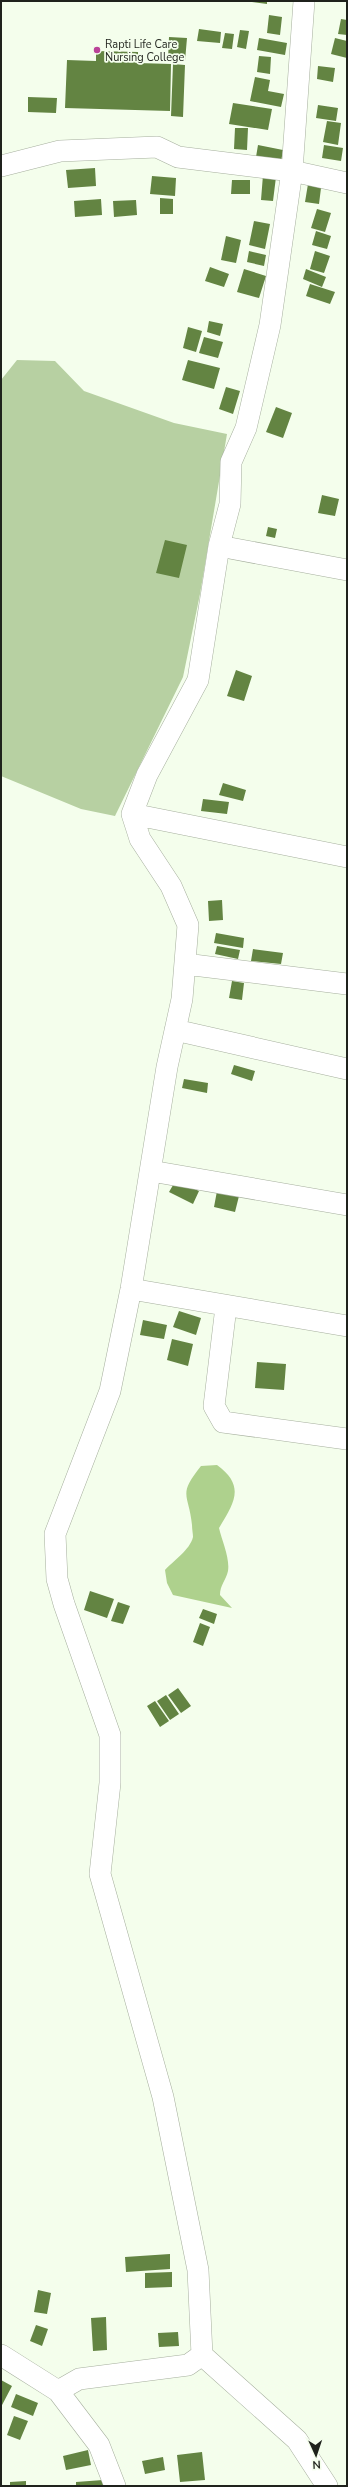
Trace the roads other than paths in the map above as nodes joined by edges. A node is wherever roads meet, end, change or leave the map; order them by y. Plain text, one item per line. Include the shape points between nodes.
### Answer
1 (304, 1) edge
2 (1, 166) edge
3 (292, 171) junction
4 (347, 183) edge
5 (219, 546) junction
6 (347, 570) edge
7 (132, 814) junction
8 (347, 857) edge
9 (185, 964) junction
10 (347, 984) edge
11 (175, 1030) junction
12 (347, 1069) edge
13 (151, 1171) junction
14 (347, 1205) edge
15 (130, 1289) junction
16 (226, 1307) junction
17 (347, 1326) edge
18 (347, 1438) edge
19 (202, 2355) junction
20 (1, 2356) edge
21 (58, 2391) junction
22 (115, 2486) edge
23 (327, 2486) edge

1 - 3 street
2 - 3 street via 60,151 157,147 178,157
3 - 4 street
3 - 5 street via 270,325 246,428 231,462 230,504
5 - 6 street
5 - 7 street via 198,680 147,775
7 - 8 street
7 - 9 street via 140,839 171,886 188,925
9 - 10 street
9 - 11 street via 182,999
11 - 12 street
11 - 13 street
13 - 14 street
13 - 15 street
15 - 16 street
15 - 19 street via 110,1391 55,1534 57,1579 110,1735 110,1783 100,1874 163,2096 198,2270
16 - 17 street
16 - 18 street via 214,1406 223,1422
19 - 21 street via 188,2365 79,2379
19 - 23 street via 297,2440
20 - 21 street
21 - 22 street via 99,2445

